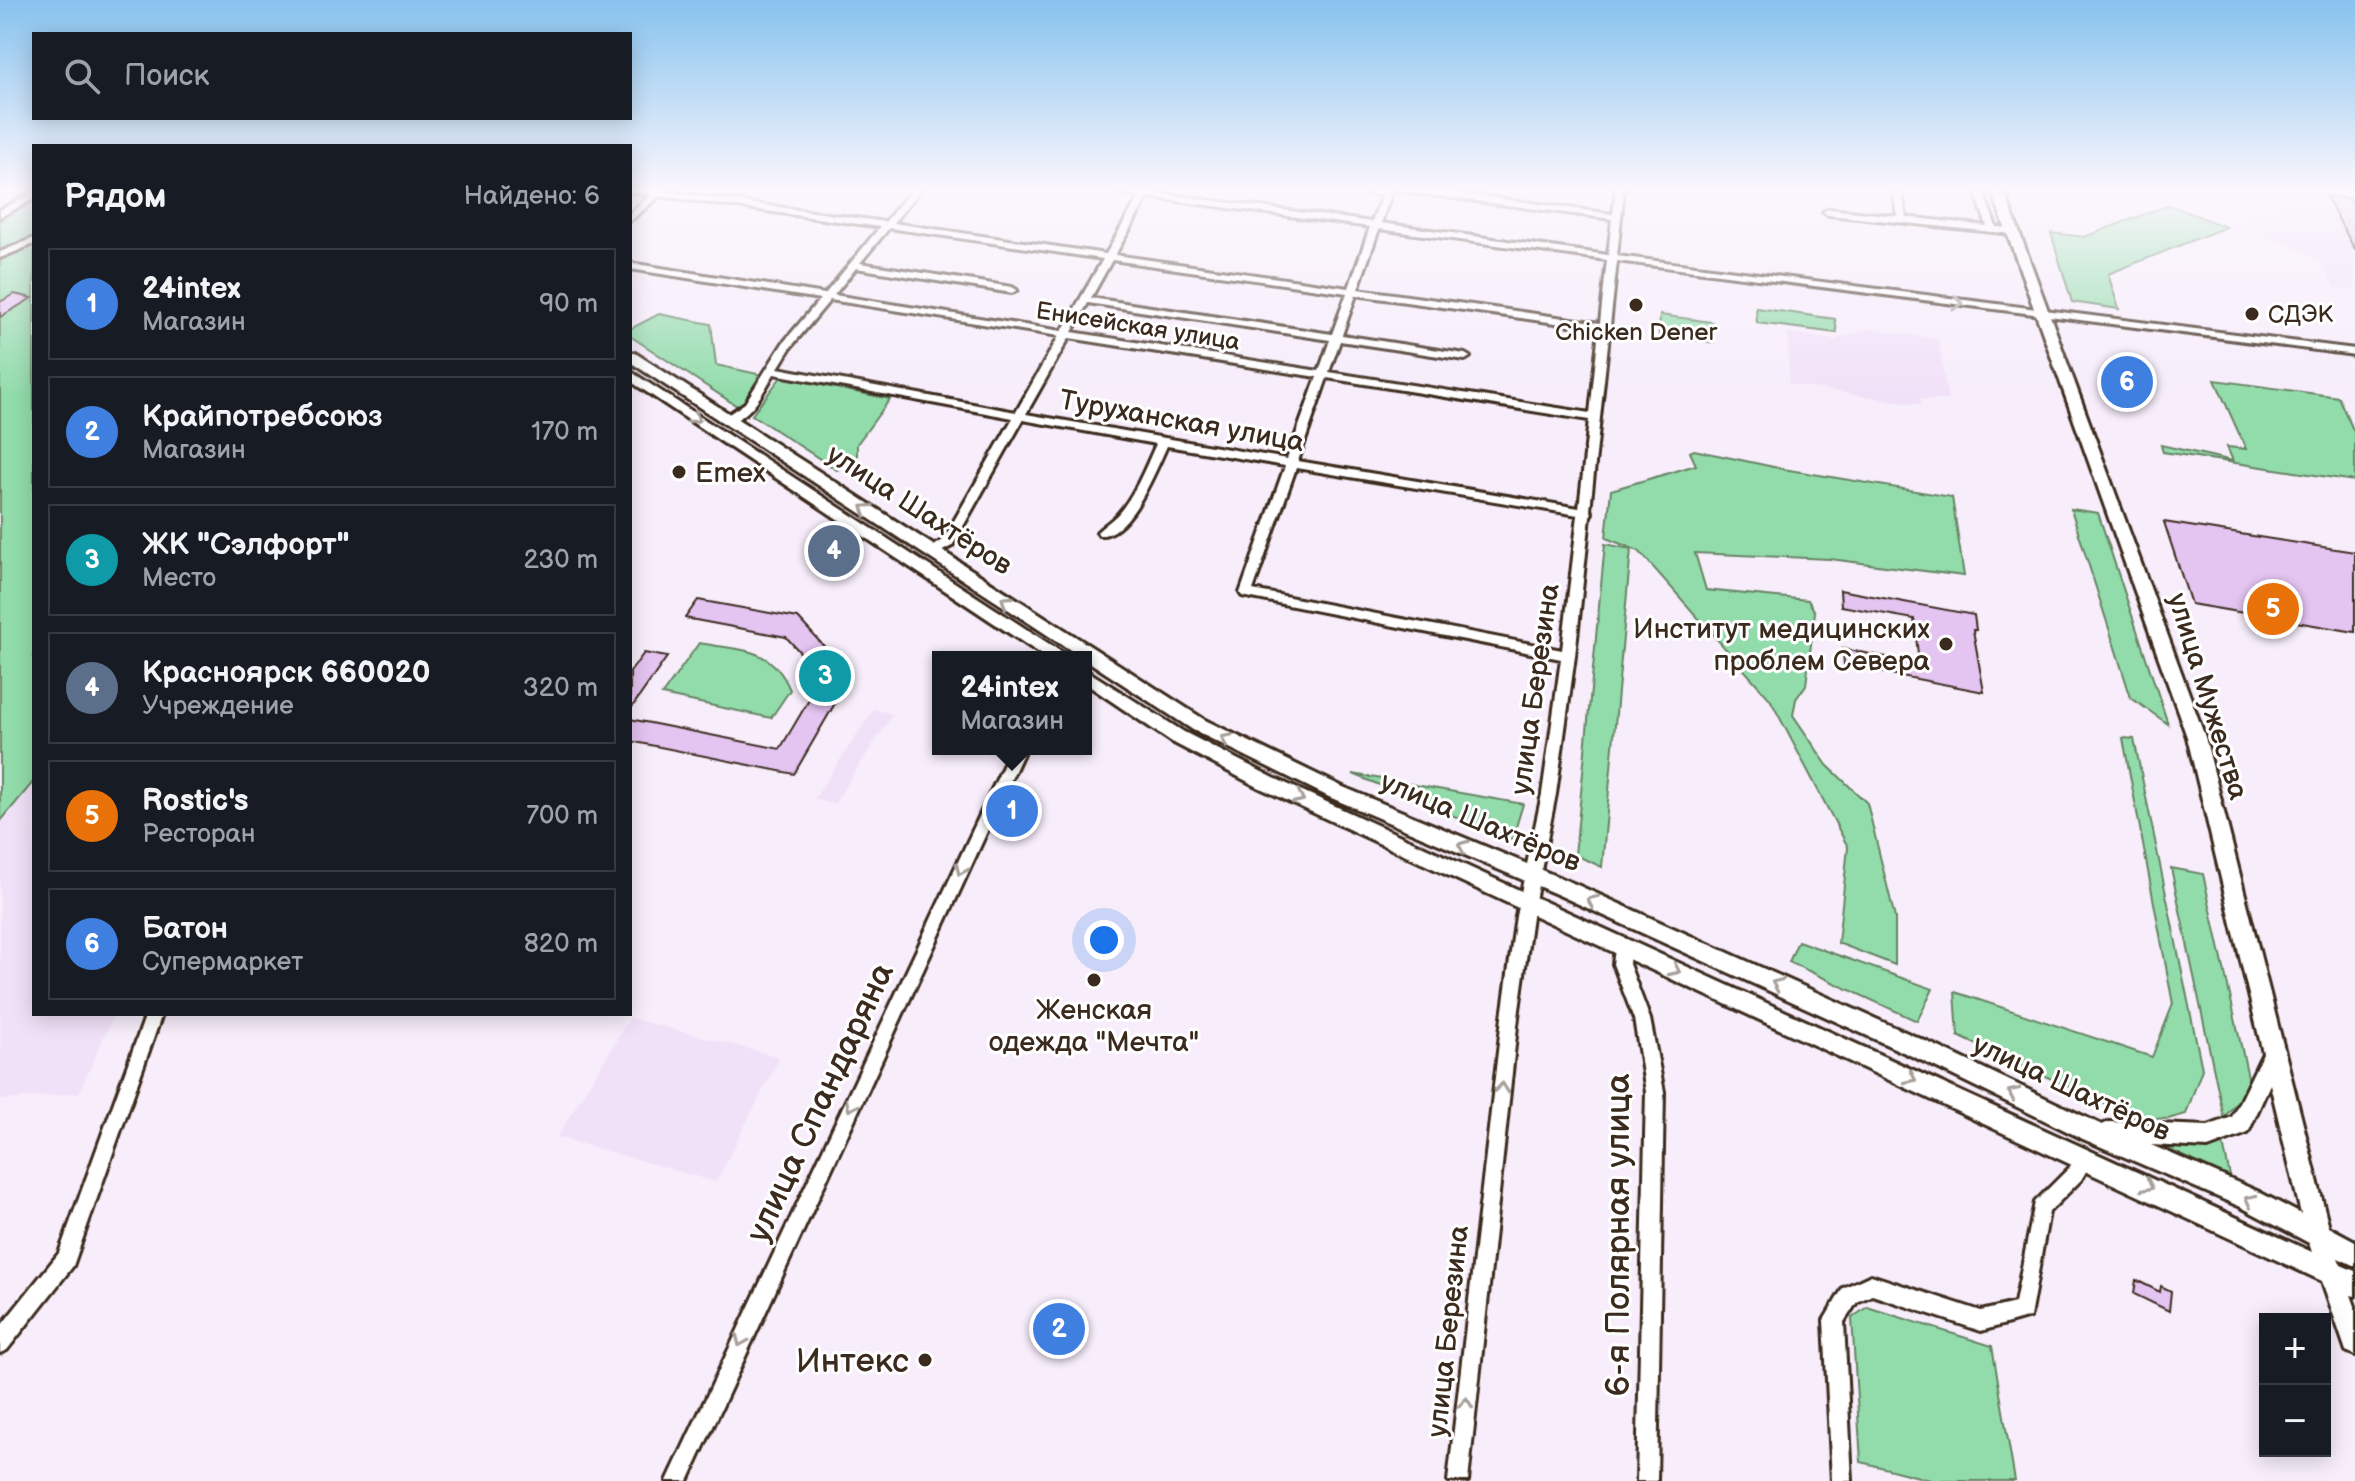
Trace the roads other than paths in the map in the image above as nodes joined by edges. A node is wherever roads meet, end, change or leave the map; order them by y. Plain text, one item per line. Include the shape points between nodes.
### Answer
1 (862, 257) edge
2 (1109, 257) edge
3 (1118, 257) edge
4 (1365, 257) edge
5 (1605, 257) edge
6 (2023, 257) edge
7 (1612, 258) junction
8 (1658, 264) junction
9 (855, 265) junction
10 (632, 266) edge
11 (1611, 285) junction
12 (1012, 290) dead end
13 (1353, 290) junction
14 (828, 296) junction
15 (1085, 300) junction
16 (2043, 312) junction
17 (1606, 327) junction
18 (1064, 335) junction
19 (1337, 339) junction
20 (2355, 352) edge
21 (632, 357) edge
22 (1465, 357) dead end
23 (771, 370) junction
24 (1324, 375) junction
25 (632, 376) edge
26 (1018, 416) junction
27 (1593, 417) junction
28 (727, 420) junction
29 (1163, 442) junction
30 (1294, 464) junction
31 (1586, 513) junction
32 (1103, 532) dead end
33 (931, 552) junction
34 (1048, 651) edge
35 (1084, 651) edge
36 (1092, 656) edge
37 (1568, 656) junction
38 (1092, 680) edge
39 (1015, 755) edge
40 (1535, 877) junction
41 (1527, 903) junction
42 (1622, 946) junction
43 (153, 1016) edge
44 (2274, 1053) junction
45 (2091, 1131) junction
46 (2085, 1158) junction
47 (2319, 1237) junction
48 (2355, 1254) edge
49 (2329, 1273) junction
50 (2355, 1284) edge
51 (2355, 1342) edge
52 (0, 1343) edge
53 (677, 1481) edge
54 (1458, 1481) edge
55 (1647, 1481) edge
56 (1842, 1481) edge

1 - 9 street
2 - 15 street
3 - 13 street
4 - 13 street
5 - 7 street
6 - 16 main road, улица Мужества
7 - 8 street
7 - 11 street, улица Березина
8 - 11 street via 1628,270
8 -> 16 street
9 - 12 street
9 - 14 street
10 - 14 street, Енисейская улица
11 - 17 street, улица Березина
13 - 17 street
13 - 19 street
14 - 18 street, Енисейская улица
14 - 23 street
15 - 18 street
15 - 19 street
16 - 20 street
16 - 44 main road, улица Мужества via 2196,737
17 - 27 street, улица Березина
18 - 24 street, Енисейская улица
18 - 26 street
19 - 22 street
19 - 24 street
21 - 28 main road, улица Шахтёров
23 - 26 street, Туруханская улица
23 - 28 street via 749,405
24 - 27 street, Енисейская улица
24 - 30 street
25 -> 34 main road, улица Шахтёров
26 - 29 street, Туруханская улица
26 - 33 street via 948,543
27 - 31 street, улица Березина
33 -> 28 main road, улица Шахтёров
29 - 30 street, Туруханская улица
29 - 32 street via 1137,492 1115,525
30 - 31 street, Туруханская улица
30 - 37 street via 1246,593
31 - 37 street, улица Березина
35 -> 33 main road, улица Шахтёров
40 -> 36 main road, улица Шахтёров via 1336,792 1199,725
37 - 40 street, улица Березина
38 -> 41 main road, улица Шахтёров via 1178,737 1267,783
39 -> 53 street, улица Спандаряна
40 - 41 street, улица Березина
45 -> 40 main road, улица Шахтёров
41 - 42 main road, улица Шахтёров
54 -> 41 street, улица Березина
42 -> 46 main road, улица Шахтёров
42 - 55 street, 6-я Полярная улица via 1621,964 1642,1019 1655,1092
43 - 52 street via 66,1259
44 - 45 main road via 2240,1125 2208,1137
44 - 47 main road, улица Мужества
47 -> 45 main road, улица Шахтёров via 2249,1199
46 -> 49 main road, улица Шахтёров
46 - 56 street via 2041,1208 2023,1310 1981,1321 1871,1285 1850,1295 1834,1320
47 - 48 main road, улица Шахтёров
47 - 49 main road, улица Мужества
49 - 50 main road, улица Шахтёров
49 - 51 main road, улица Мужества

